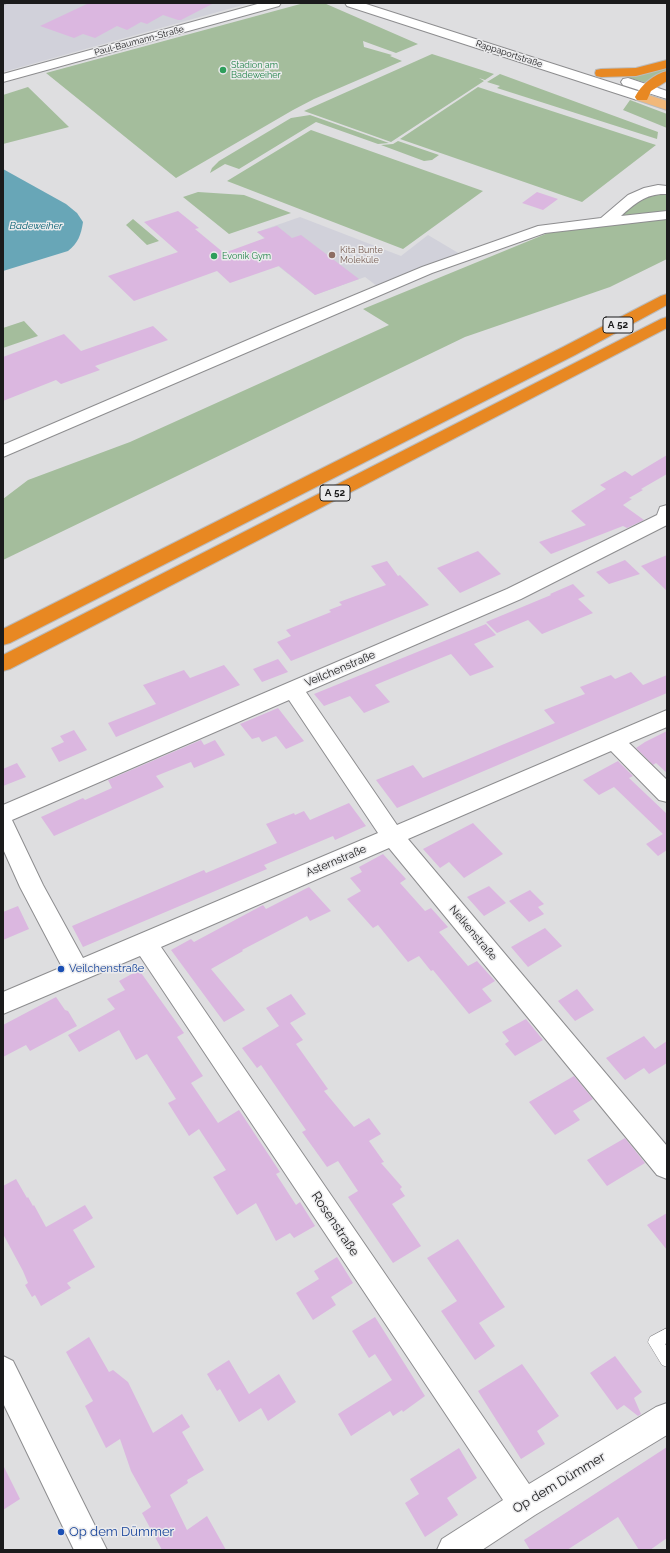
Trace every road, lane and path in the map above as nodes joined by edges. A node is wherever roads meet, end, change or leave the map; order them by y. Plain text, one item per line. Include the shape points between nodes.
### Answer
1 (275, 3) edge
2 (351, 3) edge
3 (384, 3) edge
4 (667, 64) edge
5 (601, 73) junction
6 (667, 75) edge
7 (3, 78) edge
8 (656, 92) edge
9 (667, 106) edge
10 (667, 190) edge
11 (667, 215) edge
12 (605, 222) junction
13 (667, 299) edge
14 (667, 322) edge
15 (3, 452) edge
16 (667, 516) edge
17 (3, 638) edge
18 (3, 664) edge
19 (293, 689) junction
20 (667, 718) edge
21 (614, 741) junction
22 (667, 794) edge
23 (3, 815) edge
24 (3, 824) edge
25 (393, 837) junction
26 (145, 943) junction
27 (77, 971) junction
28 (3, 1003) edge
29 (667, 1166) edge
30 (667, 1335) edge
31 (667, 1360) edge
32 (3, 1371) edge
33 (667, 1418) edge
34 (524, 1504) junction
35 (91, 1550) edge
36 (453, 1550) edge

1 - 7 street, Paul-Baumann-Straße
2 - 8 street, Rappaportstraße
3 - 5 street, Rappaportstraße
4 - 5 highway via 636,72
5 - 8 street, Rappaportstraße
6 - 8 highway
8 - 9 main road, Rappaportstraße
10 - 12 street via 642,192
11 - 12 street
12 - 15 street via 543,230 427,270
13 - 17 highway, A 52
14 - 18 highway, A 52
16 - 19 street, Veilchenstraße via 514,594
19 - 23 street, Veilchenstraße
19 - 25 street, Nelkenstraße
20 - 21 street, Asternstraße
21 - 22 street
21 - 25 street, Asternstraße
24 - 27 street via 32,887
25 - 26 street, Asternstraße
25 - 29 street, Nelkenstraße
26 - 27 street, Asternstraße
26 - 34 street, Rosenstraße
27 - 28 street, Asternstraße
30 - 31 lane via 655,1342
32 - 35 street
33 - 34 street, Op dem Dümmer
34 - 36 street, Op dem Dümmer

